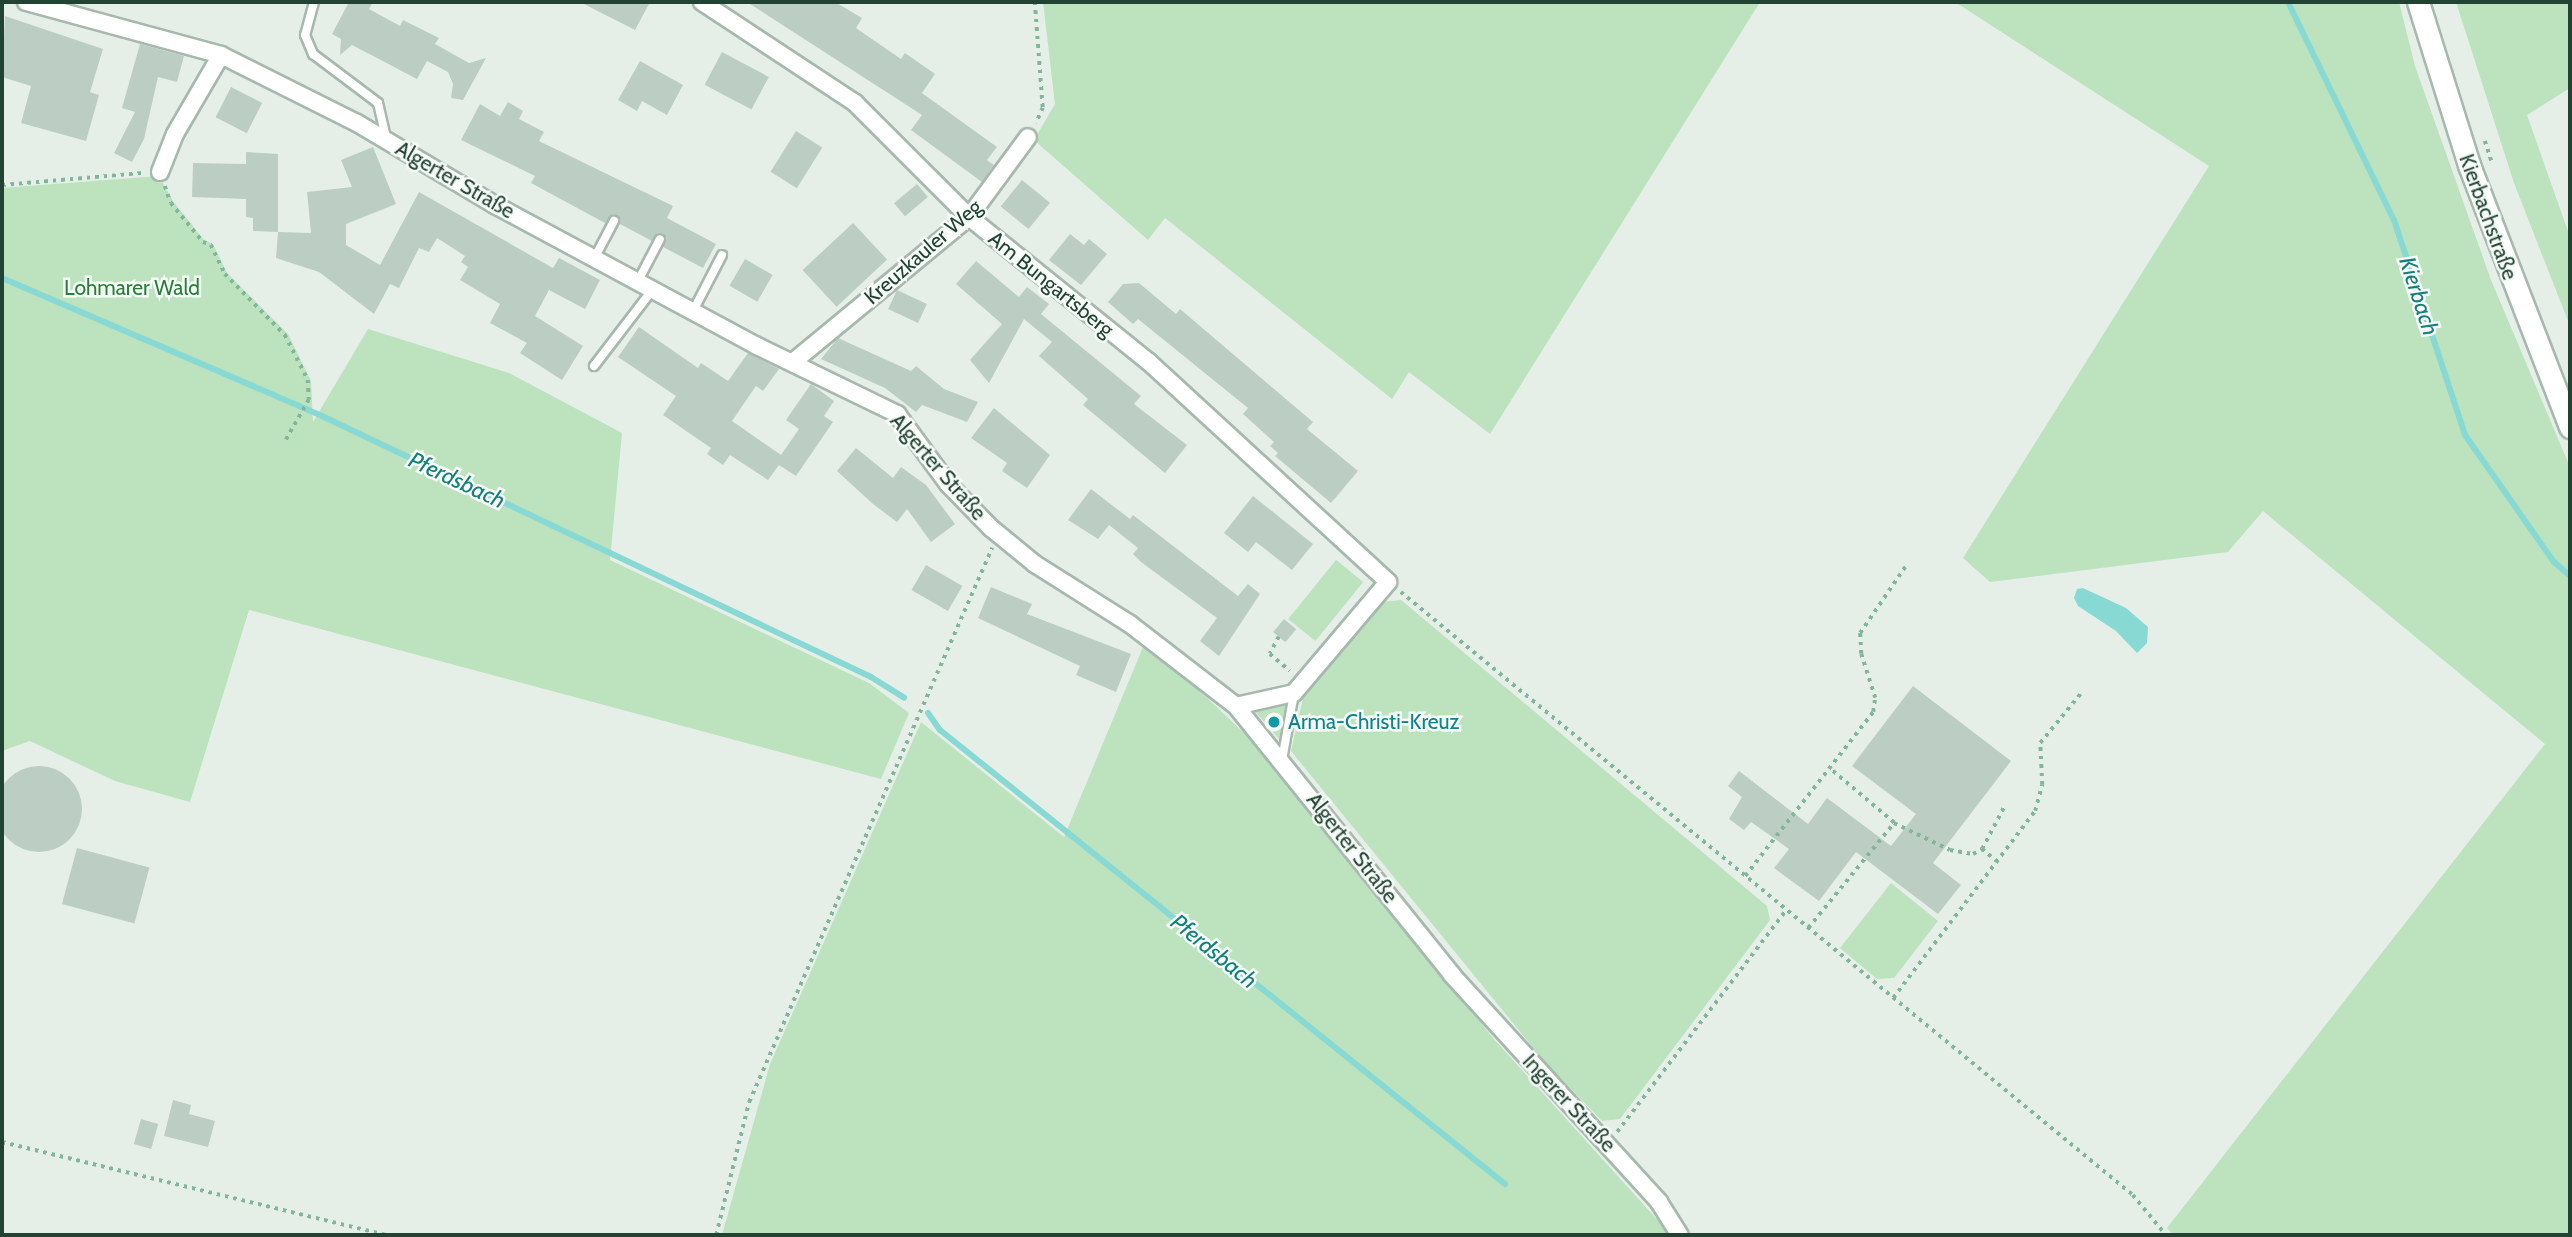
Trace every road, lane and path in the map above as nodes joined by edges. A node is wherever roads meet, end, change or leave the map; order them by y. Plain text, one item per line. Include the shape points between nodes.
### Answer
1 (26, 2) edge
2 (314, 2) edge
3 (702, 2) edge
4 (1035, 2) edge
5 (2418, 2) edge
6 (220, 55) junction
7 (1028, 137) joint
8 (388, 141) junction
9 (160, 172) junction
10 (2, 185) edge
11 (969, 217) junction
12 (614, 221) dead end
13 (660, 239) dead end
14 (722, 255) dead end
15 (595, 257) junction
16 (638, 281) junction
17 (653, 289) junction
18 (694, 311) junction
19 (793, 362) junction
20 (594, 366) dead end
21 (2570, 427) edge
22 (286, 440) dead end
23 (998, 534) junction
24 (1907, 564) dead end
25 (1388, 582) junction
26 (1279, 637) dead end
27 (2081, 692) dead end
28 (1294, 693) junction
29 (1236, 706) junction
30 (1282, 760) junction
31 (1829, 768) junction
32 (2004, 807) dead end
33 (1894, 823) junction
34 (1982, 849) junction
35 (1997, 861) junction
36 (1745, 876) junction
37 (1786, 910) junction
38 (1808, 928) junction
39 (1452, 975) joint
40 (1893, 998) junction
41 (2, 1142) edge
42 (1607, 1145) junction
43 (386, 1235) edge
44 (716, 1235) edge
45 (1680, 1235) edge
46 (2166, 1235) edge

1 - 6 street, Algerter Straße
2 - 8 lane, Algerter Straße via 305,35 313,54 378,103
3 - 11 street, Am Bungartsberg via 855,103
4 - 7 path via 1043,108
5 - 21 street, Kierbachstraße via 2456,128
6 - 8 street, Algerter Straße
6 - 9 street via 175,134
7 - 11 street, Kreuzkauler Weg
8 - 15 street, Algerter Straße via 495,205
9 - 10 path
9 - 22 path via 171,203 203,242 211,245 225,274 285,335 308,380 309,400
11 - 19 street, Kreuzkauler Weg
11 - 25 street, Am Bungartsberg via 1149,362
12 - 15 lane
13 - 16 lane
14 - 18 lane
15 - 16 street, Algerter Straße
16 - 17 street, Algerter Straße
17 - 18 street, Algerter Straße
17 - 20 lane
18 - 19 street, Algerter Straße
19 - 23 street, Algerter Straße via 897,414 948,484
23 - 29 street, Algerter Straße via 1035,564 1130,624
23 - 44 path via 750,1102
24 - 31 path via 1860,633 1861,654 1875,698 1872,712
25 - 28 street
25 - 36 path
26 - 28 path via 1270,654 1290,671
27 - 35 path via 2040,743 2039,800
28 - 29 street
28 - 30 lane
29 - 30 street, Algerter Straße
30 - 39 street, Algerter Straße
31 - 33 path
31 - 36 path
32 - 34 path
33 - 34 path via 1950,850 1973,853
33 - 38 path
34 - 35 path
35 - 40 path
36 - 37 path
37 - 38 path
37 - 42 path
38 - 40 path
39 - 42 street, Ingerer Straße
40 - 46 path via 2133,1195
41 - 43 path
42 - 45 street, Ingerer Straße via 1659,1202

